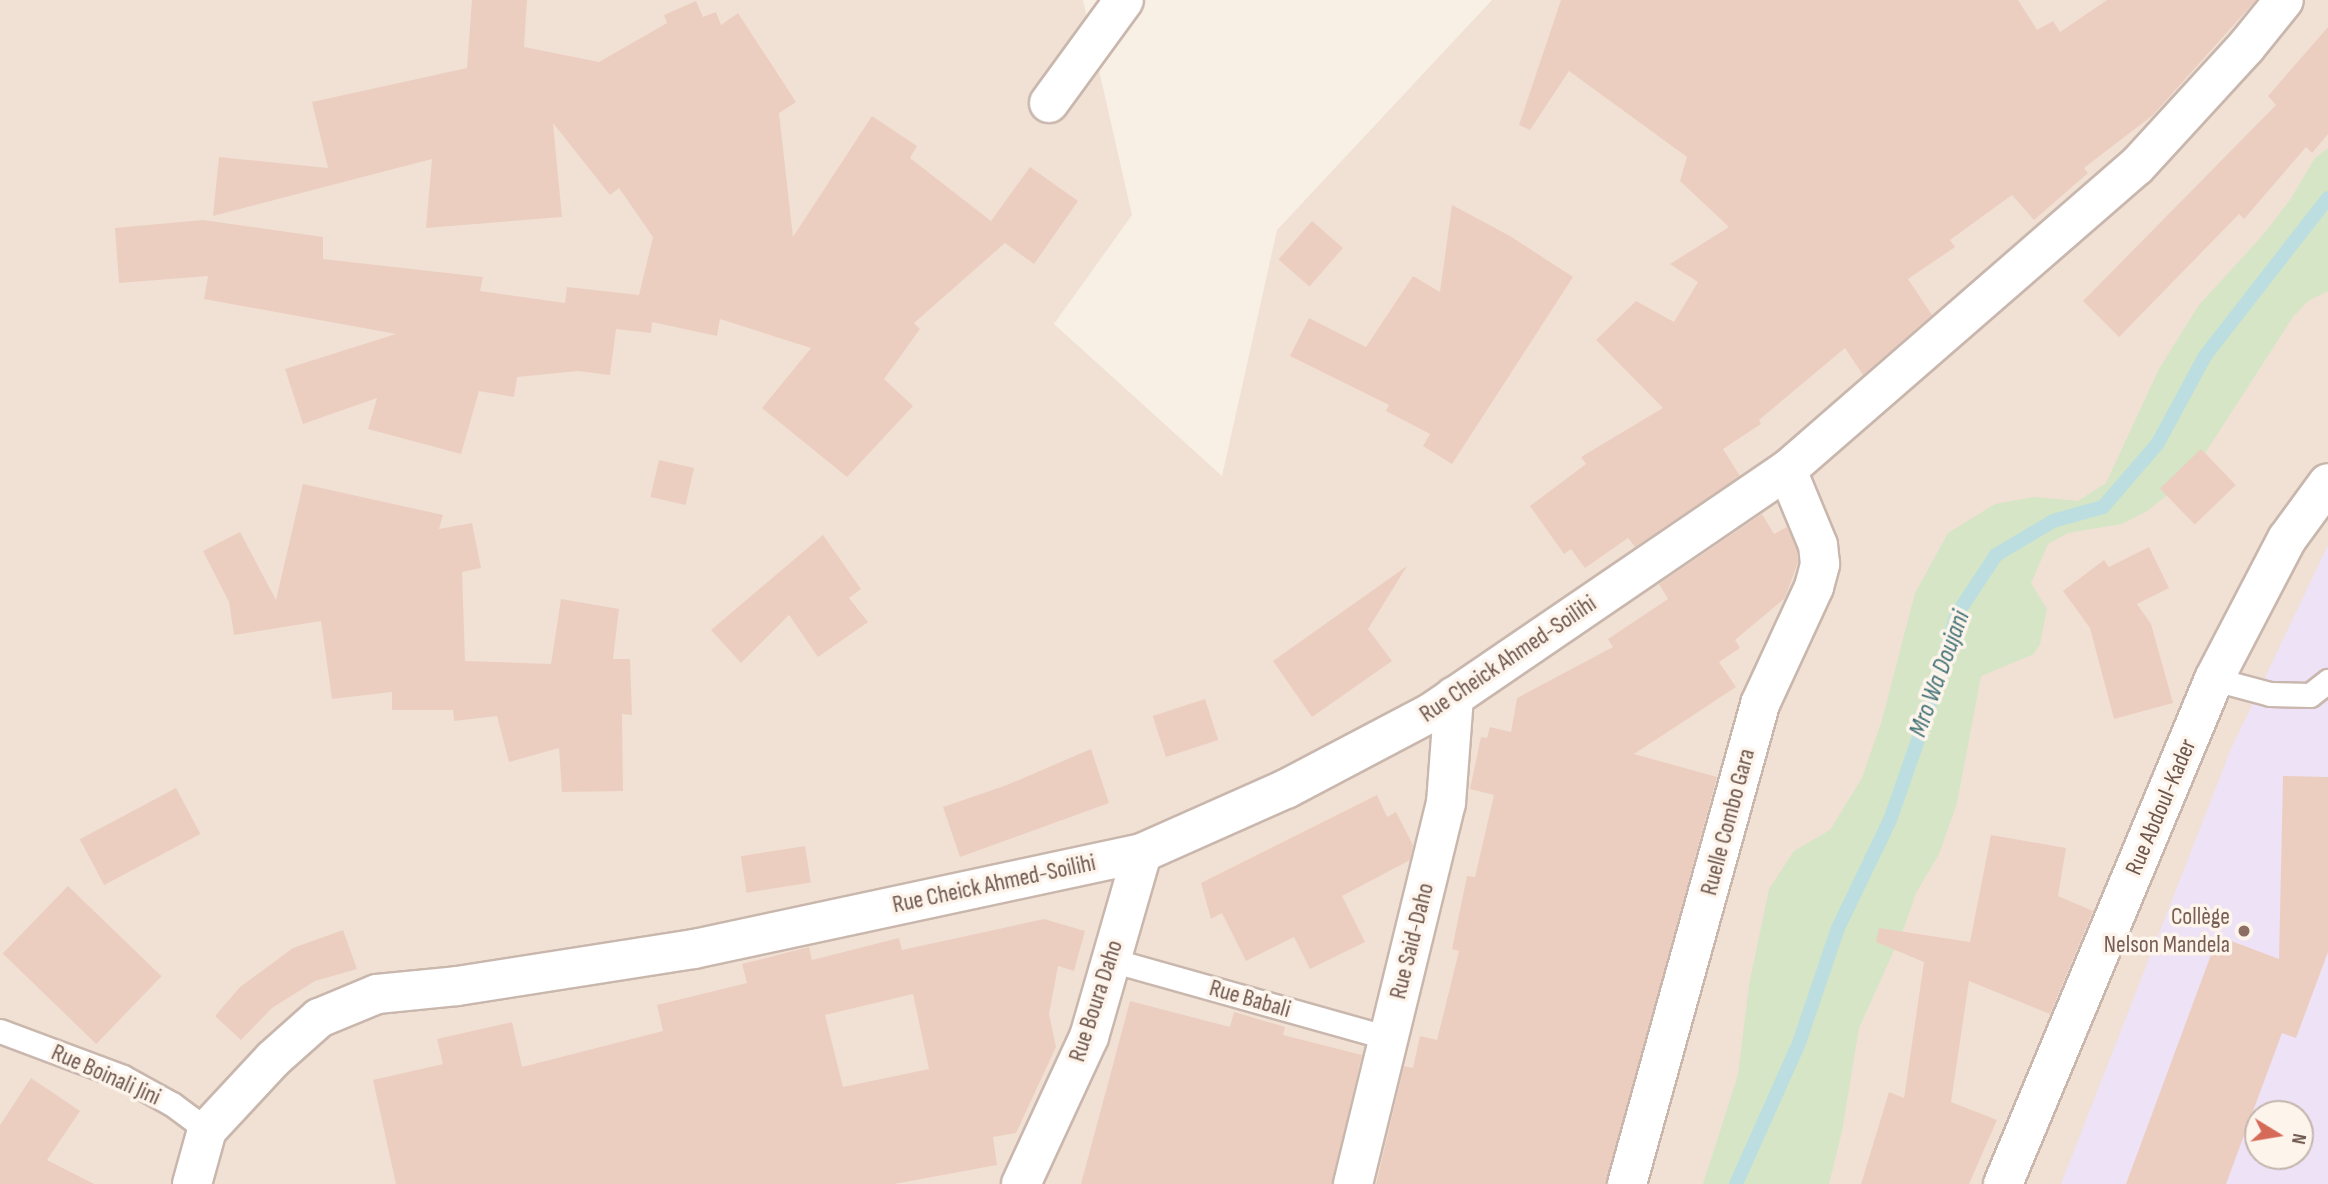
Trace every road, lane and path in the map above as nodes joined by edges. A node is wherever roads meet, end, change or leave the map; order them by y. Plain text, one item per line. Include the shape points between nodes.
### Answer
1 (1124, 0) edge
2 (2284, 0) edge
3 (1049, 103) dead end
4 (1787, 470) junction
5 (2328, 483) edge
6 (2214, 679) junction
7 (2328, 681) edge
8 (1454, 696) junction
9 (1142, 853) junction
10 (1111, 960) junction
11 (0, 1031) edge
12 (1388, 1038) junction
13 (207, 1129) junction
14 (192, 1184) edge
15 (1021, 1184) edge
16 (1353, 1184) edge
17 (1627, 1184) edge
18 (2003, 1184) edge

1 - 3 street
2 - 4 street, Rue Cheick Ahmed-Soilihi via 2136,167
4 - 8 street, Rue Cheick Ahmed-Soilihi
4 - 17 street, Ruelle Combo Gara via 1818,545 1820,564 1814,587 1760,704
5 - 6 street, Rue Abdoul-Kader via 2287,539
6 - 7 lane via 2270,694 2310,695
6 - 18 street, Rue Abdoul-Kader
8 - 9 street, Rue Cheick Ahmed-Soilihi via 1286,789
8 - 12 street, Rue Said-Daho via 1446,803
9 - 10 street, Rue Boura Daho
9 - 13 street, Rue Cheick Ahmed-Soilihi via 694,949 377,994 319,1018
10 - 12 lane, Rue Babali
10 - 15 street, Rue Boura Daho via 1089,1037
11 - 13 lane, Rue Boinali Jini via 123,1077
12 - 16 street, Rue Said-Daho
13 - 14 street, Rue Cheick Ahmed-Soilihi

